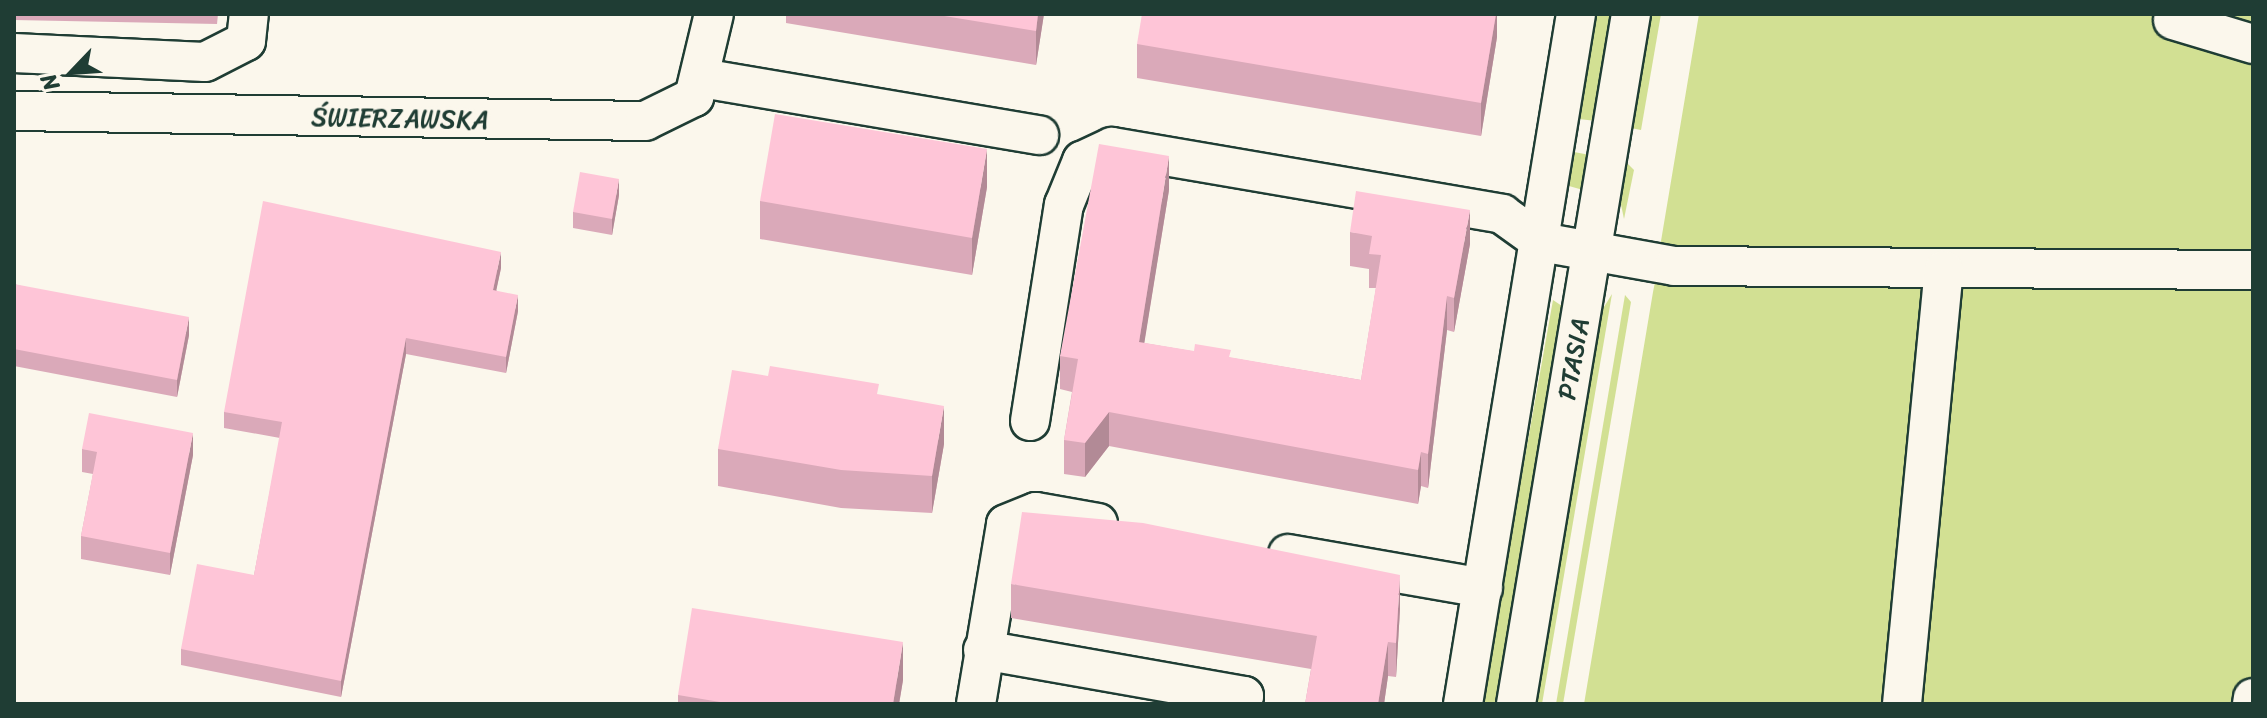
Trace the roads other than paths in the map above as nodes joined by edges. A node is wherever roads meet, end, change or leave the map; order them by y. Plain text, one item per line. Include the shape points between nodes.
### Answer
1 (249, 14) edge
2 (714, 14) edge
3 (1576, 14) edge
4 (1631, 14) edge
5 (2173, 20) dead end
6 (2253, 44) edge
7 (14, 53) edge
8 (701, 78) junction
9 (14, 111) edge
10 (1039, 135) dead end
11 (1541, 242) junction
12 (1592, 252) junction
13 (1944, 270) junction
14 (2253, 270) edge
15 (1030, 421) dead end
16 (1131, 528) edge
17 (1254, 549) edge
18 (1483, 588) junction
19 (983, 650) junction
20 (2253, 698) edge
21 (976, 704) edge
22 (1242, 704) edge
23 (1463, 704) edge
24 (1516, 704) edge
25 (1902, 704) edge
26 (2252, 704) edge

1 - 7 street via 246,41 205,62
2 - 8 street, ŚWIERZAWSKA
3 - 11 street, PTASIA
4 - 12 street, PTASIA
5 - 6 street
8 - 9 street, ŚWIERZAWSKA via 681,108 623,123
8 - 10 street
11 - 12 street
11 - 15 street via 1502,214 1112,147 1097,151 1082,161 1064,205
11 - 18 street, PTASIA
12 - 13 street via 1674,266
12 - 24 street, PTASIA
13 - 14 street
13 - 25 street
16 - 19 street via 1036,512 1006,524
17 - 18 street
18 - 23 street, PTASIA
19 - 21 street
19 - 22 street via 1244,696
20 - 26 street

